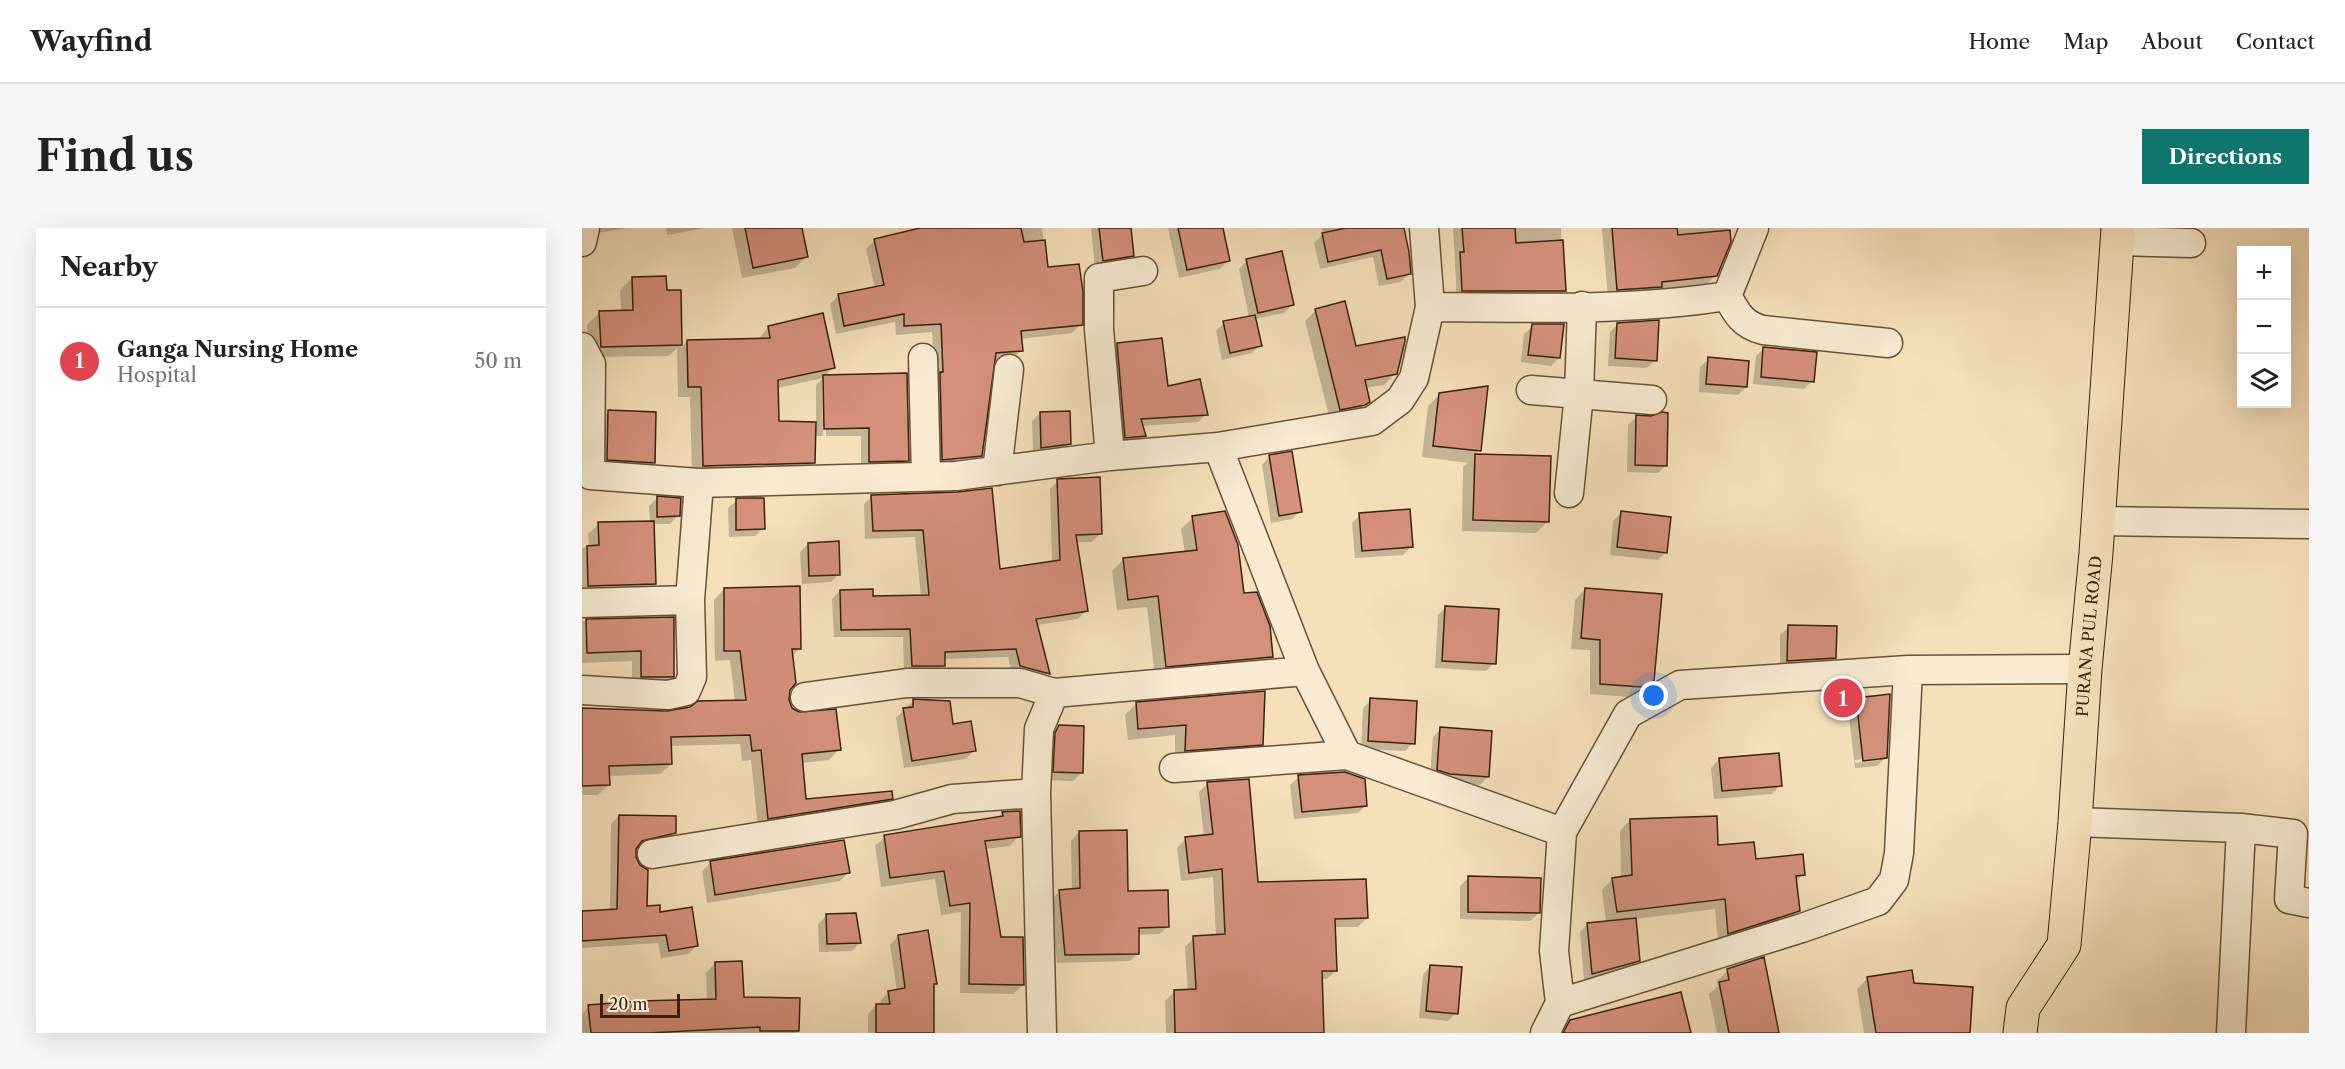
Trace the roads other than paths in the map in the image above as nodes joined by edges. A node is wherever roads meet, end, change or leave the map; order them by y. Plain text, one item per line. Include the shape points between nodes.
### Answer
1 (585, 228) edge
2 (1424, 228) edge
3 (1754, 228) edge
4 (2117, 235) edge
5 (582, 242) edge
6 (2191, 243) dead end
7 (1143, 271) dead end
8 (1727, 296) junction
9 (1582, 306) junction
10 (1430, 307) junction
11 (1888, 343) dead end
12 (582, 347) edge
13 (923, 358) dead end
14 (1009, 369) dead end
15 (1531, 390) dead end
16 (1579, 394) junction
17 (1652, 400) dead end
18 (1218, 447) junction
19 (1110, 456) junction
20 (997, 471) junction
21 (927, 476) junction
22 (586, 479) edge
23 (699, 483) junction
24 (1569, 493) dead end
25 (2097, 521) junction
26 (2309, 524) edge
27 (690, 600) junction
28 (582, 603) edge
29 (2085, 669) junction
30 (1908, 670) junction
31 (1305, 671) junction
32 (582, 690) edge
33 (1054, 693) junction
34 (805, 697) dead end
35 (1347, 755) junction
36 (1174, 768) dead end
37 (1036, 793) junction
38 (2075, 822) junction
39 (2241, 828) junction
40 (2301, 829) edge
41 (1562, 832) junction
42 (652, 854) dead end
43 (2309, 903) edge
44 (1560, 1003) junction
45 (1042, 1033) edge
46 (1545, 1033) edge
47 (2020, 1033) edge
48 (2231, 1033) edge

1 - 5 street
2 - 10 street
3 - 8 street
4 - 6 street
4 - 25 main road, PURANA PUL ROAD
7 - 19 street via 1099,278 1099,329
8 - 9 street
8 - 11 street via 1738,317 1750,327
9 - 10 street
9 - 16 street
10 - 18 street via 1414,378 1400,400 1372,422
12 - 22 street via 591,364
13 - 21 street
14 - 20 street
15 - 16 street
16 - 17 street
16 - 24 street
18 - 19 street
18 - 31 street
19 - 20 street
20 - 21 street
21 - 23 street
22 - 23 street
23 - 27 street
25 - 26 street
25 - 29 main road, PURANA PUL ROAD
27 - 28 street
27 - 32 street via 692,678 686,691 668,695
29 - 30 street
29 - 38 main road, PURANA PUL ROAD
30 - 41 street via 1680,685 1628,714
30 - 44 street via 1899,853 1894,880 1878,901
31 - 33 street
31 - 35 street
33 - 34 street via 1020,683 907,683
33 - 37 street via 1039,729
35 - 36 street
35 - 41 street
37 - 42 street via 952,799 895,815
37 - 45 street
38 - 39 street
38 - 47 main road, PURANA PUL ROAD via 2064,945 2023,1008
39 - 40 street
39 - 48 street
40 - 43 street via 2289,900
41 - 44 street via 1554,951
44 - 46 street

